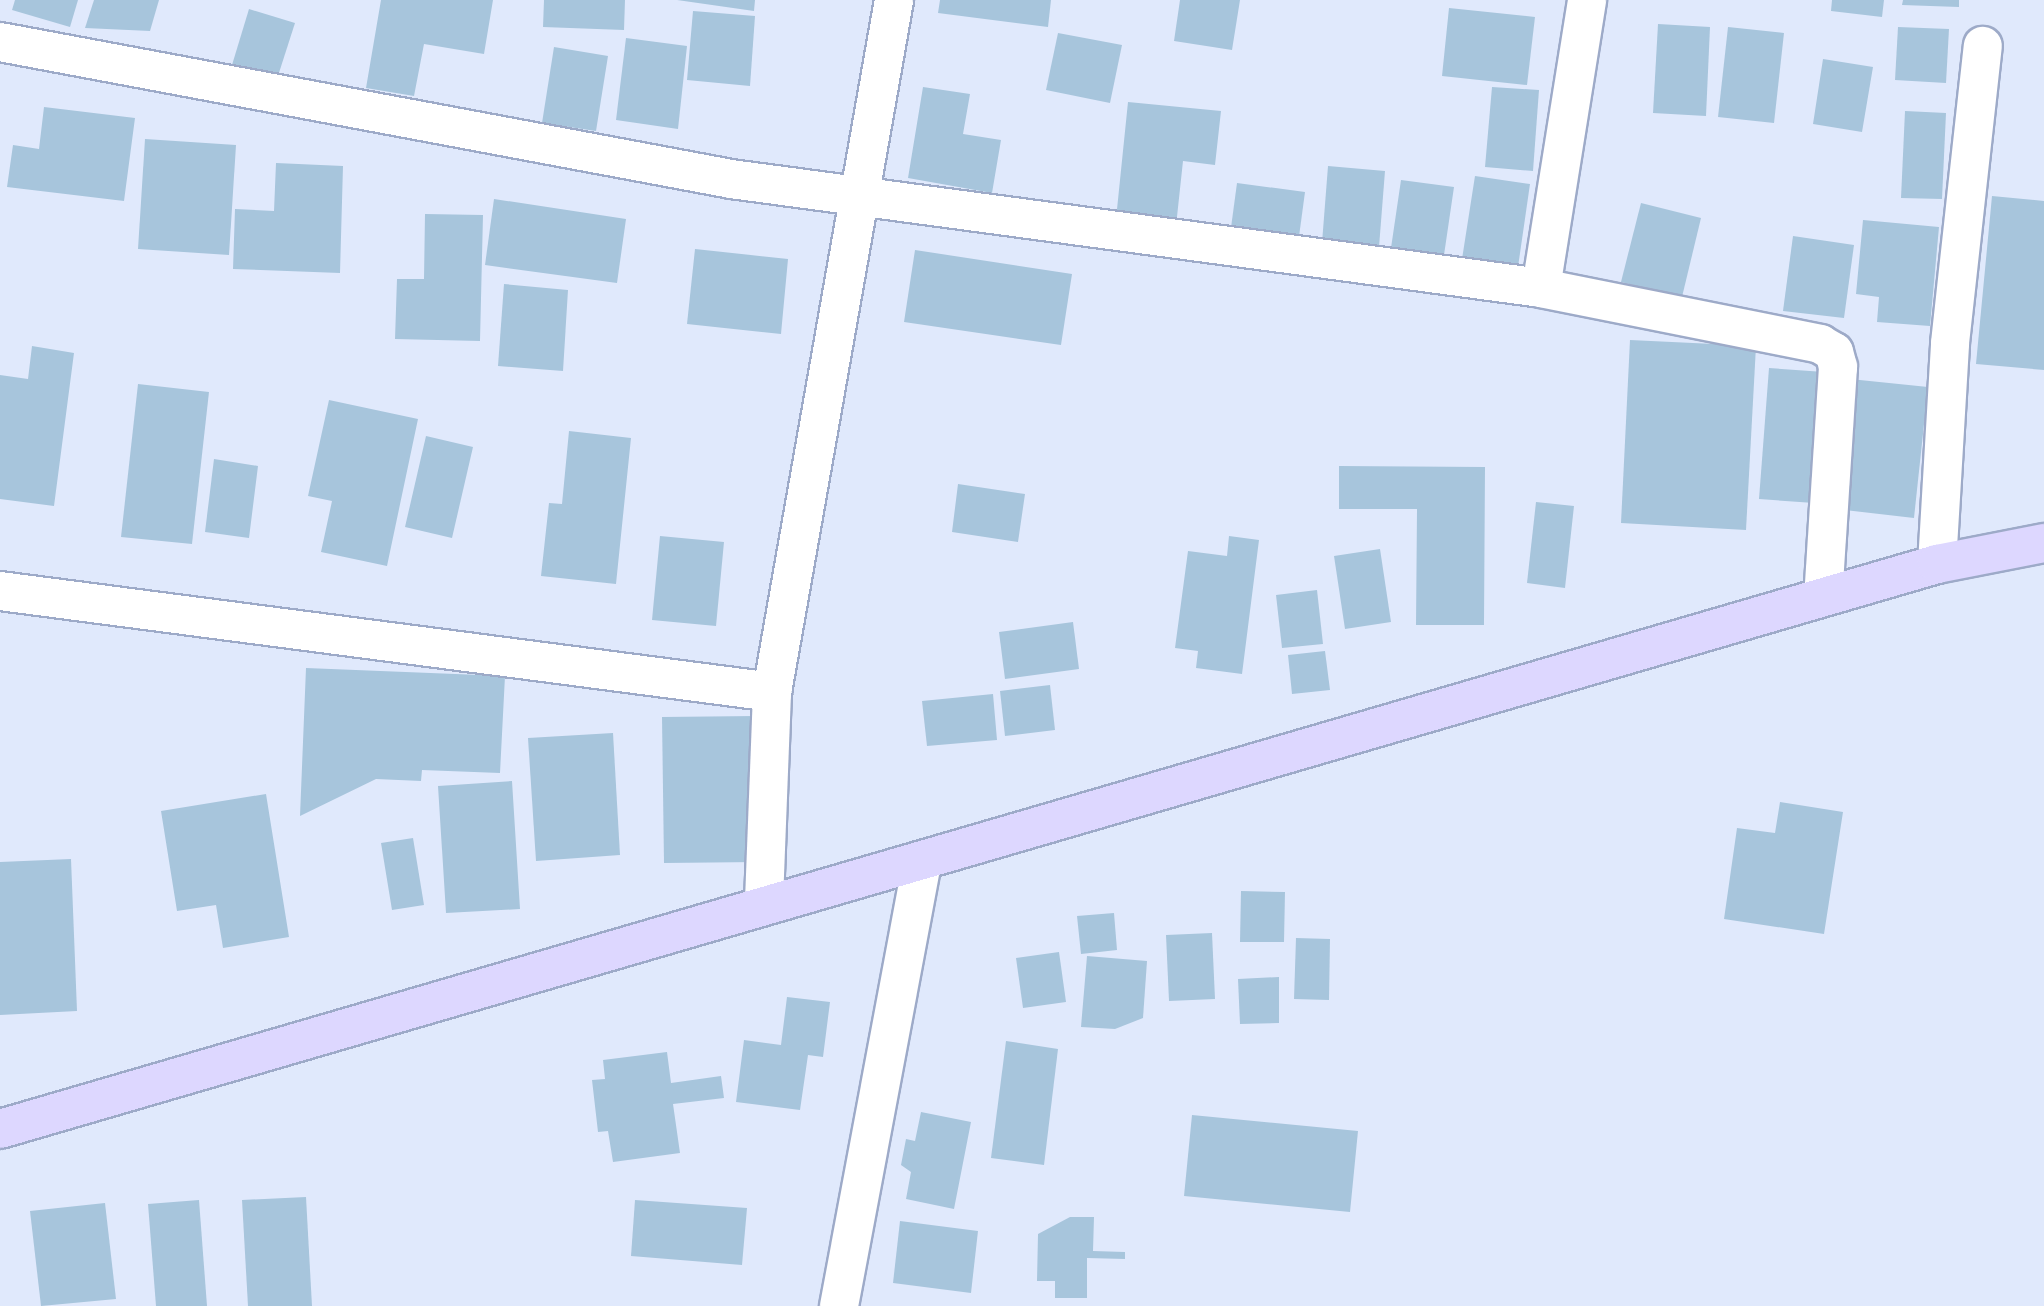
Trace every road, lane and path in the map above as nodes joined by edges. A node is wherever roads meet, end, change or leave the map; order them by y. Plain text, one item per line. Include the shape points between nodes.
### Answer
1 (894, 0) edge
2 (1587, 0) edge
3 (0, 42) edge
4 (1983, 46) dead end
5 (860, 196) junction
6 (1541, 288) junction
7 (2044, 543) edge
8 (1937, 564) junction
9 (0, 591) edge
10 (1823, 597) junction
11 (772, 692) junction
12 (922, 862) junction
13 (764, 901) junction
14 (0, 1129) edge
15 (839, 1306) edge

1 - 5 street
2 - 6 street
3 - 5 street via 717,176
4 - 8 street via 1950,343
5 - 6 street
5 - 11 street
6 - 10 street via 1834,352
7 - 8 main road
8 - 10 main road
9 - 11 street
10 - 12 main road
11 - 13 street
12 - 13 main road
12 - 15 street
13 - 14 main road

